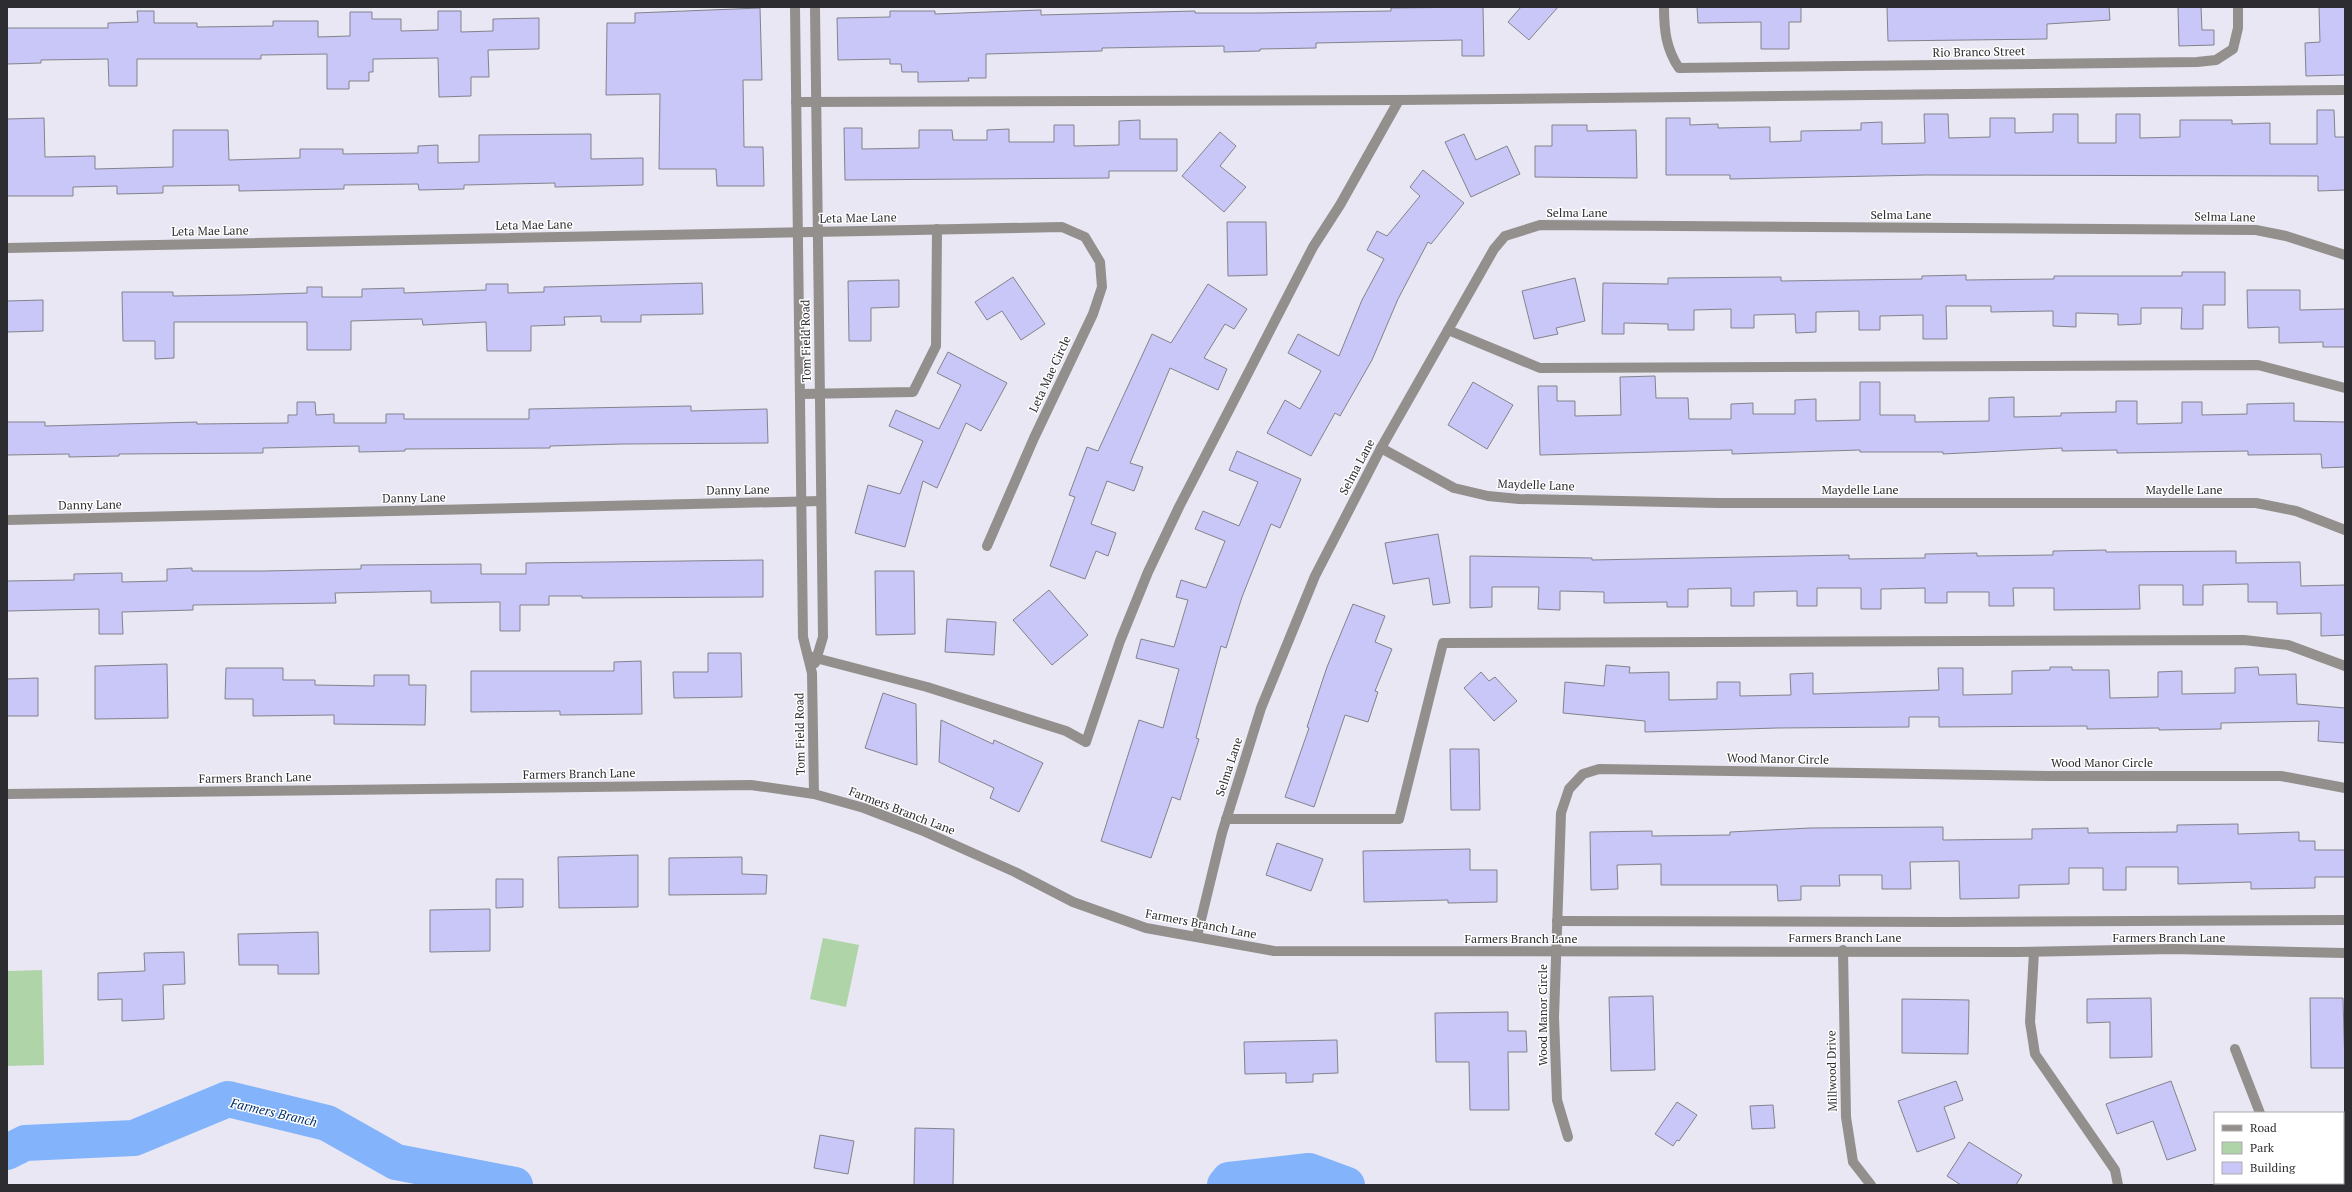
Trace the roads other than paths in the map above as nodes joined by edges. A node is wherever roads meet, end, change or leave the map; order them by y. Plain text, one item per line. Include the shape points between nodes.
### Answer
1 (795, 7) edge
2 (815, 7) edge
3 (1664, 7) edge
4 (2238, 7) edge
5 (2345, 90) edge
6 (1398, 100) junction
7 (796, 102) junction
8 (816, 102) junction
9 (1062, 227) joint
10 (937, 230) junction
11 (798, 232) junction
12 (818, 232) junction
13 (7, 248) edge
14 (2345, 255) edge
15 (1448, 330) junction
16 (2345, 388) edge
17 (800, 394) junction
18 (820, 394) junction
19 (1381, 448) junction
20 (821, 501) junction
21 (801, 502) junction
22 (7, 520) edge
23 (2345, 530) edge
24 (987, 546) dead end
25 (812, 657) junction
26 (2345, 666) edge
27 (2345, 788) edge
28 (7, 794) edge
29 (814, 794) junction
30 (1226, 819) junction
31 (2345, 920) edge
32 (1557, 921) junction
33 (1197, 936) junction
34 (1843, 950) junction
35 (1557, 952) junction
36 (2034, 952) junction
37 (2345, 953) edge
38 (2235, 1049) dead end
39 (2260, 1112) edge
40 (1568, 1137) dead end
41 (1871, 1185) edge
42 (2118, 1185) edge

1 - 7 street, Tom Field Road
2 - 8 street, Tom Field Road
3 - 4 street, Rio Branco Street via 1666,44 1679,68 2198,62 2216,60 2233,49 2238,28
5 - 6 street
6 - 8 street
6 - 25 street via 1340,205 1313,247 1179,507 1148,572 1123,634 1086,742 1066,731 942,691
7 - 8 street
7 - 11 street, Tom Field Road
8 - 12 street, Tom Field Road
9 - 10 street, Leta Mae Lane
9 - 24 street, Leta Mae Circle via 1085,237 1100,262 1102,287
10 - 12 street, Leta Mae Lane
10 - 18 street via 936,346 913,392
11 - 12 street, Leta Mae Lane
11 - 13 street, Leta Mae Lane
11 - 17 street, Tom Field Road
12 - 18 street, Tom Field Road
14 - 15 street, Selma Lane via 2286,236 2256,230 1540,225 1505,236 1494,249
15 - 16 street via 1540,368 2258,365
15 - 19 street, Selma Lane
17 - 18 street
17 - 21 street, Tom Field Road
18 - 20 street, Tom Field Road
19 - 23 street, Maydelle Lane via 1454,488 1488,496 1519,499 1718,503 2256,503 2296,511
19 - 30 street, Selma Lane via 1315,576 1262,708
20 - 21 street, Danny Lane
20 - 25 street, Tom Field Road via 823,637
21 - 22 street, Danny Lane
21 - 25 street, Tom Field Road via 803,637
25 - 29 street, Tom Field Road
26 - 30 street via 2288,645 2244,640 1443,643 1399,819
27 - 32 street, Wood Manor Circle via 2281,776 2049,776 1599,769 1583,774 1569,789 1561,813
28 - 29 street, Farmers Branch Lane via 751,785
29 - 33 street, Farmers Branch Lane via 864,808 921,830 1015,872 1073,902 1146,928
30 - 33 street, Selma Lane
31 - 32 street
32 - 35 street, Wood Manor Circle
33 - 35 street, Farmers Branch Lane via 1274,951
34 - 35 street, Farmers Branch Lane
34 - 36 street, Farmers Branch Lane
34 - 41 street, Millwood Drive via 1846,1117 1853,1162
35 - 40 street, Wood Manor Circle via 1554,1017 1557,1100
36 - 37 street, Farmers Branch Lane via 2172,949
36 - 42 street via 2030,1022 2035,1054 2115,1170
38 - 39 street

